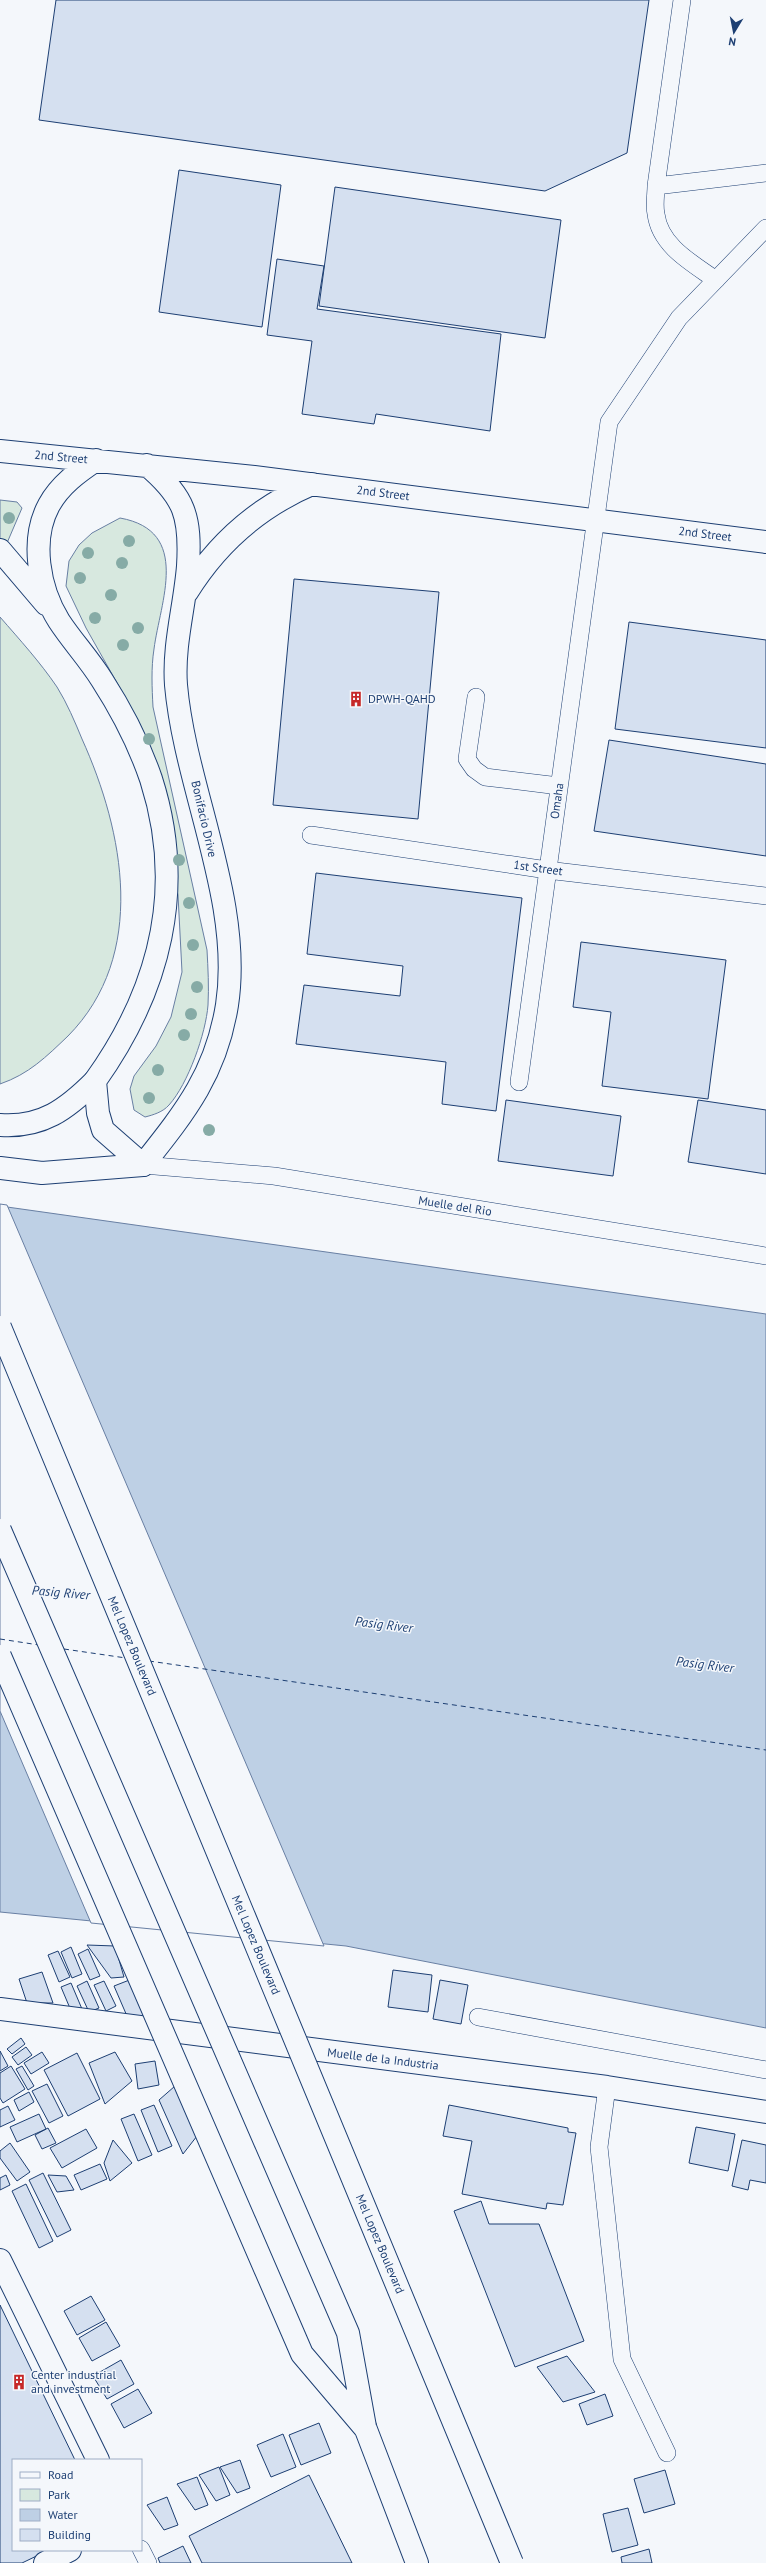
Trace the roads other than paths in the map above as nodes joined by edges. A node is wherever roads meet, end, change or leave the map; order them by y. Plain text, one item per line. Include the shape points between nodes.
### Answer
1 (682, 0) edge
2 (766, 173) edge
3 (656, 186) junction
4 (766, 228) edge
5 (716, 280) junction
6 (0, 452) edge
7 (96, 460) junction
8 (147, 465) junction
9 (312, 484) junction
10 (596, 521) junction
11 (766, 542) edge
12 (0, 550) edge
13 (186, 595) junction
14 (59, 620) junction
15 (476, 697) dead end
16 (559, 786) junction
17 (311, 835) dead end
18 (547, 870) junction
19 (766, 896) edge
20 (95, 1081) junction
21 (519, 1082) dead end
22 (0, 1125) edge
23 (143, 1165) junction
24 (0, 1168) edge
25 (766, 1256) edge
26 (0, 1327) edge
27 (0, 1530) edge
28 (0, 1656) edge
29 (0, 2009) edge
30 (478, 2017) dead end
31 (766, 2070) edge
32 (607, 2087) junction
33 (766, 2112) edge
34 (0, 2260) edge
35 (365, 2428) junction
36 (667, 2453) dead end
37 (98, 2459) edge
38 (68, 2551) edge
39 (142, 2551) edge
40 (45, 2563) edge
41 (148, 2563) edge
42 (417, 2563) edge
43 (512, 2563) edge

1 - 3 lane
2 - 3 lane
3 - 5 lane via 656,214 662,232 675,250
4 - 5 lane, Omaha
5 - 10 lane, Omaha via 679,318 609,422
6 - 7 main road, 2nd Street
7 - 8 main road, 2nd Street
7 - 14 main road via 68,480 49,505 44,519 39,562 48,595
8 - 9 main road, 2nd Street
8 - 13 main road, Bonifacio Drive via 171,486 180,499 189,532
9 - 10 main road, 2nd Street
9 - 13 main road via 278,501 244,524 215,552
10 - 11 main road, 2nd Street
10 - 16 lane, Omaha
12 - 14 main road
13 - 23 main road, Bonifacio Drive via 178,643 176,684 221,893 229,979 222,1029 203,1084 186,1111
14 - 20 main road via 101,679 139,747 159,811 164,843 164,904 155,962 133,1021
15 - 16 lane via 467,759 474,769 485,777
16 - 18 lane, Omaha
17 - 18 lane, 1st Street
18 - 19 lane, 1st Street
18 - 21 lane, Omaha
20 - 22 main road via 72,1104 44,1119 13,1126
20 - 23 main road via 98,1113 103,1130
23 - 24 main road via 56,1172
23 - 25 lane, Muelle del Rio via 274,1176
26 - 43 main road, Mel Lopez Boulevard, bridge
27 - 35 main road, bridge via 348,2333
28 - 35 main road, bridge via 302,2354
29 - 32 main road, Muelle de la Industria
30 - 31 lane
32 - 33 main road, Muelle de la Industria
32 - 36 lane via 599,2147 622,2359
34 - 37 main road
35 - 42 main road
38 - 40 main road
39 - 41 lane

